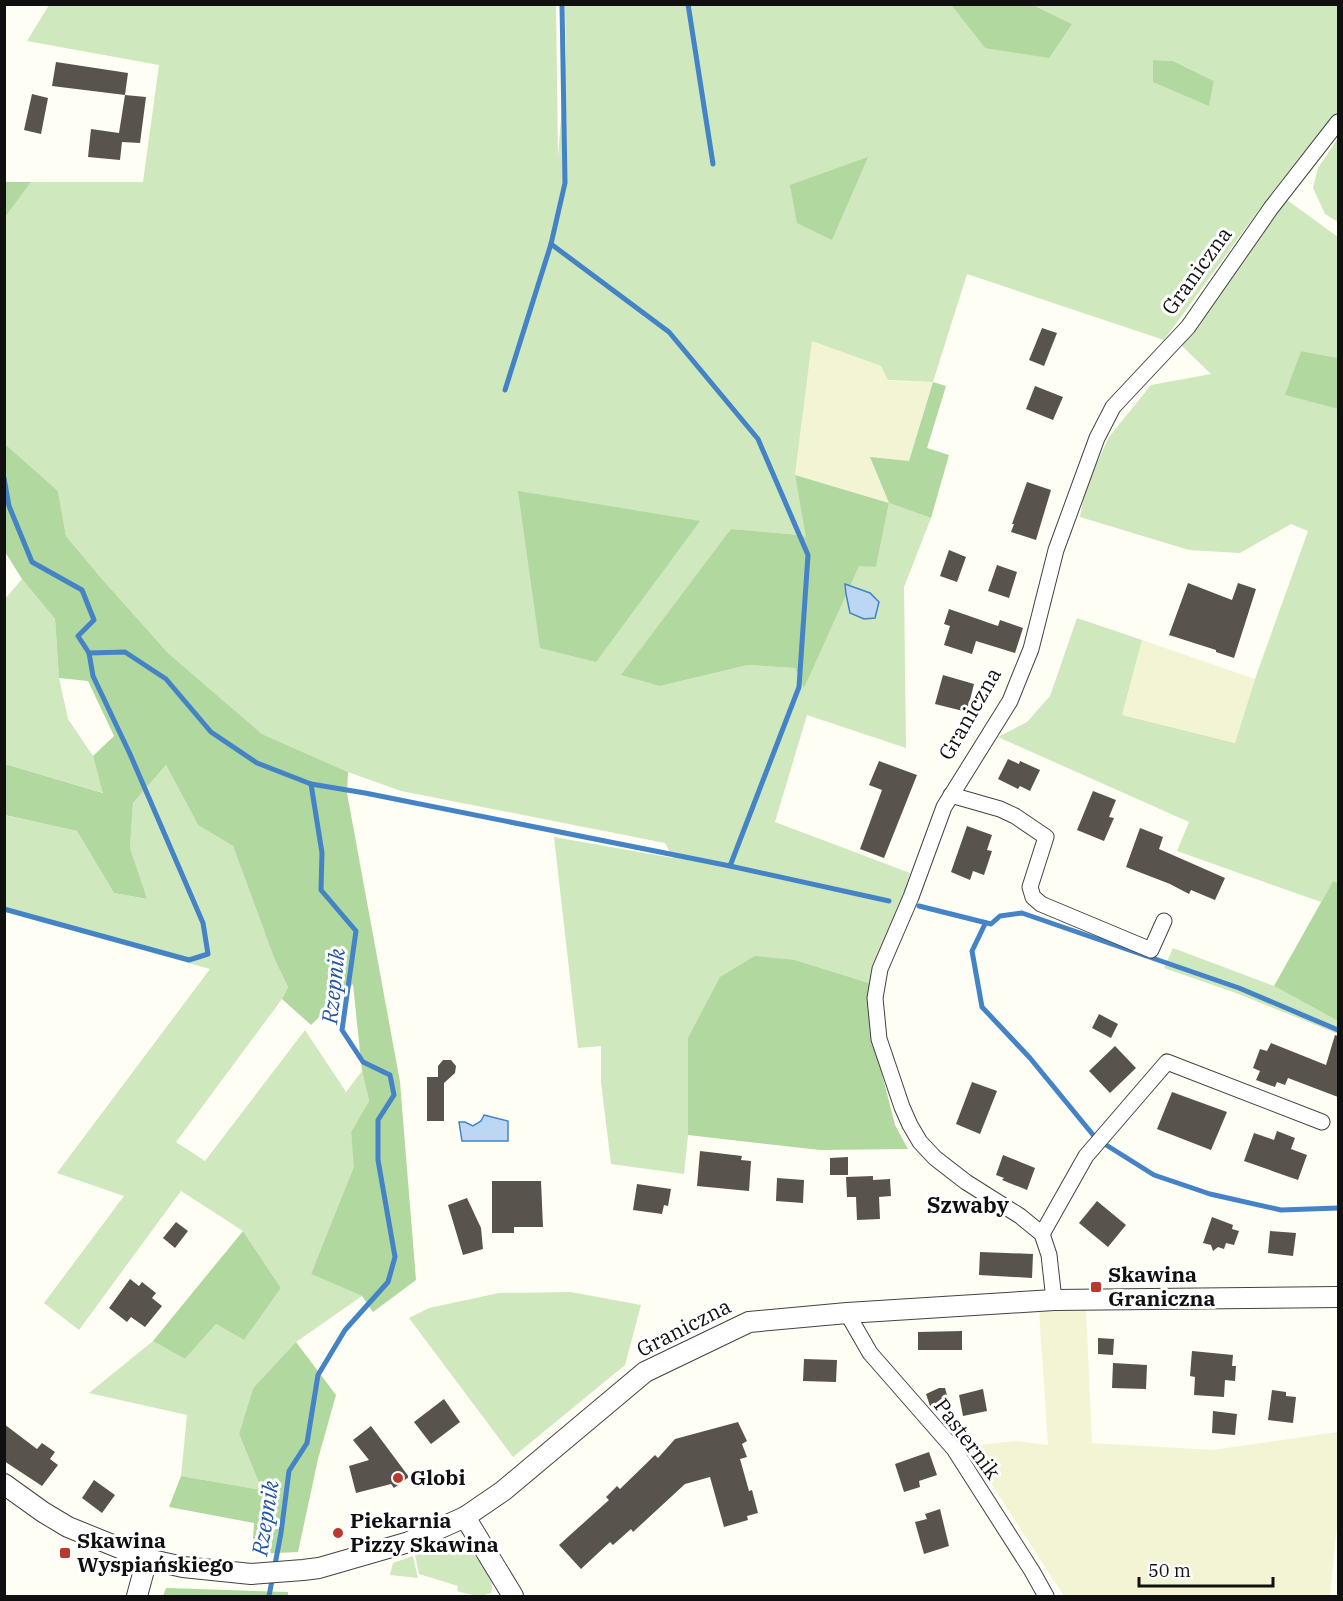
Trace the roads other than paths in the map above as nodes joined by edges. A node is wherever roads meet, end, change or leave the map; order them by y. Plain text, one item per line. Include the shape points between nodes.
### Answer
1 (1338, 122) edge
2 (951, 795) junction
3 (1164, 921) dead end
4 (1322, 1122) dead end
5 (1042, 1234) junction
6 (1338, 1298) edge
7 (1054, 1300) junction
8 (847, 1313) junction
9 (4, 1484) edge
10 (465, 1517) junction
11 (147, 1559) junction
12 (137, 1596) edge
13 (513, 1596) edge
14 (1046, 1596) edge

1 - 2 street, Graniczna via 1271,208 1188,327 1113,407 1096,438 1056,550 1031,649 1010,701
2 - 3 street via 1015,816 1046,837 1030,887 1041,904 1151,950
2 - 5 street, Graniczna via 880,969 875,998 879,1039 902,1107 920,1142 966,1182
4 - 5 street via 1167,1062 1086,1156
5 - 7 street via 1049,1255
6 - 7 street, Graniczna
7 - 8 street, Graniczna
8 - 10 street, Graniczna via 749,1322 645,1372 503,1491
8 - 14 street, Pasternik via 870,1353 954,1449
9 - 11 street, Graniczna via 68,1527
10 - 11 street, Graniczna via 409,1542 303,1570 251,1574
10 - 13 street
11 - 12 street

